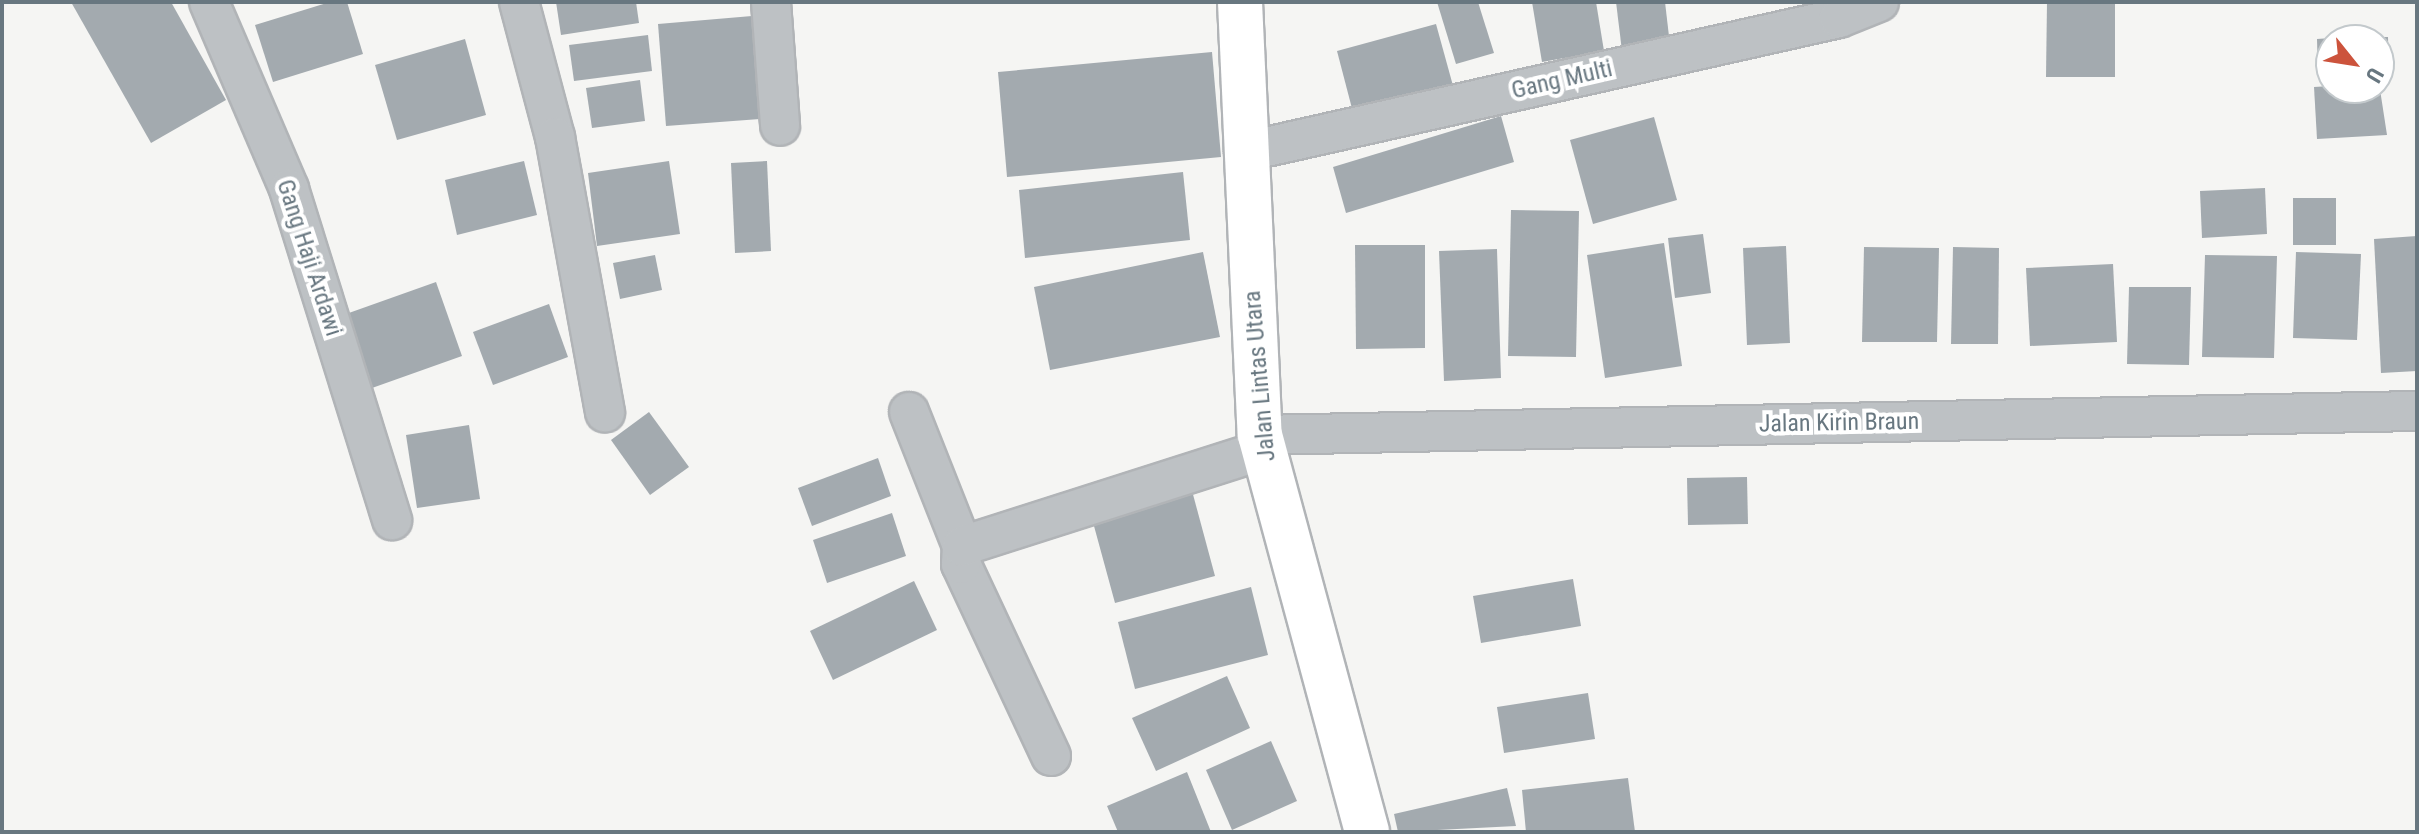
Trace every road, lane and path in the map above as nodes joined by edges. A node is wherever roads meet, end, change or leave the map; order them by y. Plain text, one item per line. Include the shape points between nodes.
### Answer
1 (209, 2) edge
2 (519, 2) edge
3 (771, 2) edge
4 (1240, 2) edge
5 (1879, 2) edge
6 (780, 126) dead end
7 (1244, 152) junction
8 (2417, 411) edge
9 (909, 412) dead end
10 (605, 413) dead end
11 (1262, 442) junction
12 (392, 520) dead end
13 (962, 546) junction
14 (1051, 756) dead end
15 (1367, 832) edge

1 - 12 street, Gang Haji Ardawi via 289,189
2 - 10 street via 555,137
3 - 6 street
4 - 7 highway, Jalan Lintas Utara
5 - 7 street, Gang Multi via 1839,18
7 - 11 highway, Jalan Lintas Utara
8 - 11 street, Jalan Kirin Braun
9 - 13 street
11 - 13 street, Jalan Kirin Braun
11 - 15 highway, Jalan Lintas Utara
13 - 14 street via 961,564

